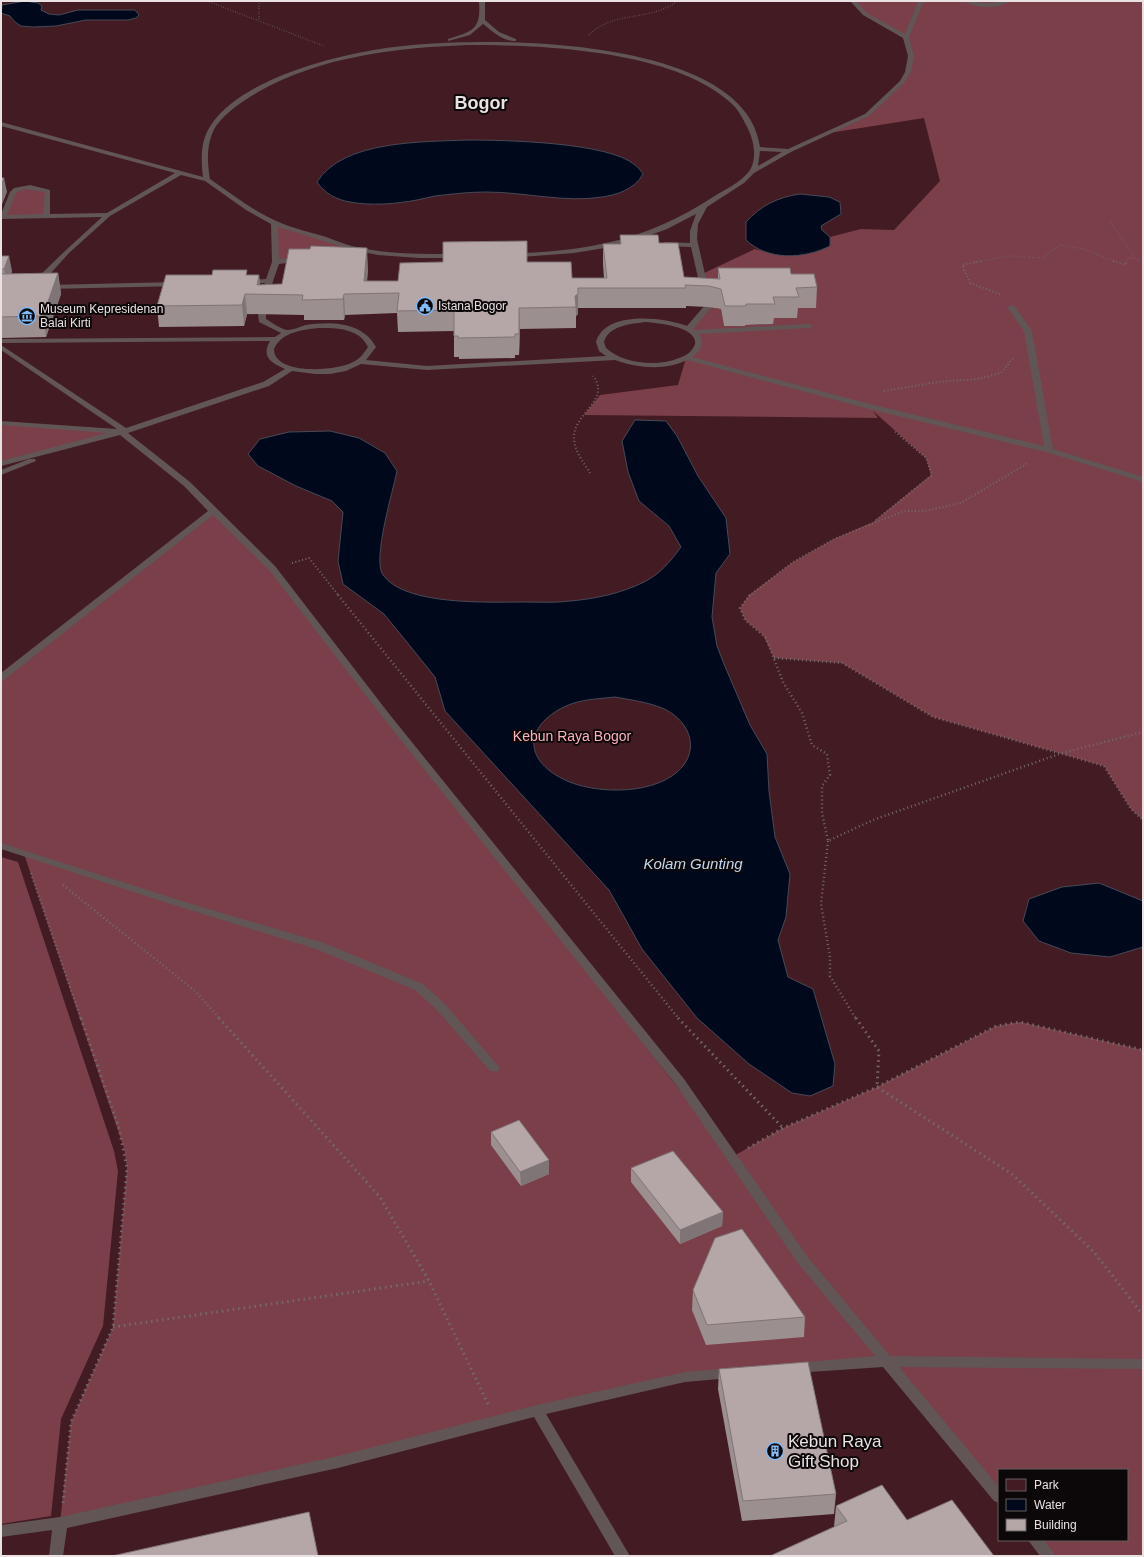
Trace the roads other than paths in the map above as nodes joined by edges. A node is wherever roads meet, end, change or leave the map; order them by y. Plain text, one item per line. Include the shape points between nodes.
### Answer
1 (482, 1) edge
2 (852, 1) edge
3 (923, 1) edge
4 (967, 1) edge
5 (1007, 1) edge
6 (482, 20) junction
7 (906, 37) junction
8 (525, 43) junction
9 (434, 45) junction
10 (1, 124) edge
11 (758, 147) junction
12 (789, 151) junction
13 (752, 172) junction
14 (180, 173) junction
15 (207, 180) junction
16 (704, 207) junction
17 (108, 215) junction
18 (46, 216) junction
19 (2, 220) edge
20 (274, 223) junction
21 (623, 243) junction
22 (693, 245) junction
23 (365, 251) junction
24 (342, 254) edge
25 (305, 259) edge
26 (276, 262) junction
27 (269, 281) junction
28 (238, 282) edge
29 (182, 284) edge
30 (706, 298) edge
31 (264, 305) edge
32 (708, 307) edge
33 (1011, 307) road end
34 (262, 314) edge
35 (809, 326) dead end
36 (691, 331) junction
37 (287, 333) junction
38 (277, 339) junction
39 (1, 341) edge
40 (1, 347) edge
41 (615, 358) junction
42 (686, 358) junction
43 (361, 362) junction
44 (290, 369) junction
45 (1, 423) edge
46 (124, 431) junction
47 (83, 442) junction
48 (1049, 450) junction
49 (1, 464) edge
50 (1, 473) edge
51 (1143, 480) edge
52 (213, 511) junction
53 (1, 678) edge
54 (1, 846) edge
55 (494, 1068) dead end
56 (885, 1361) junction
57 (1143, 1364) edge
58 (785, 1369) edge
59 (747, 1372) edge
60 (537, 1411) junction
61 (998, 1496) edge
62 (60, 1523) junction
63 (1, 1531) edge
64 (1036, 1541) edge
65 (56, 1556) edge
66 (623, 1556) edge
67 (1049, 1556) edge

1 - 6 lane
2 - 7 lane via 865,14
3 - 7 lane
4 - 5 lane via 981,5
6 - 8 lane via 496,33
6 - 9 lane via 467,34
7 - 12 lane via 911,56 908,72 886,98 867,115
8 - 9 lane
8 - 11 lane via 622,55 691,76 715,88 735,103 750,122
9 - 15 lane via 351,56 303,70 262,86 232,105 215,123 206,143 204,163
10 - 14 lane
11 - 12 lane
11 - 13 lane
12 - 13 lane
13 - 16 lane
14 - 15 lane
14 - 17 lane
15 - 20 lane
16 - 21 lane via 677,222
16 - 22 lane via 695,224
17 - 18 lane
17 - 29 lane via 67,252 33,288
18 - 19 lane
18 - 19 lane via 48,191 32,187 13,192
20 - 23 lane
20 - 26 lane
21 - 22 lane
21 - 23 lane via 590,250 532,256 439,256
22 - 30 lane
23 - 24 lane
25 - 26 lane
26 - 27 lane
27 - 28 lane
27 - 31 lane
32 - 36 lane
33 - 48 lane via 1028,331
34 - 37 lane via 262,320
35 - 36 lane
36 - 41 lane via 662,321 638,321 616,326 600,338 600,345 605,352
36 - 42 lane via 698,339 699,346
37 - 38 lane
37 - 43 lane via 334,326 350,329 370,340 372,348
38 - 39 lane
38 - 44 lane via 271,345 271,357
40 - 46 lane
41 - 42 lane via 651,365
41 - 43 lane via 427,368
42 - 48 lane
43 - 44 lane via 325,372
44 - 46 lane via 266,384
45 - 46 lane
46 - 47 lane
46 - 52 lane via 187,484
47 - 49 lane
47 - 50 lane
48 - 51 lane
52 - 53 lane
52 - 56 lane via 272,568 387,717 680,1082 802,1259
54 - 55 lane via 320,946 419,986
56 - 57 lane
56 - 58 lane
56 - 61 lane
59 - 60 lane via 685,1377
60 - 62 lane via 338,1462
60 - 66 lane
62 - 63 lane
62 - 65 lane
64 - 67 lane

